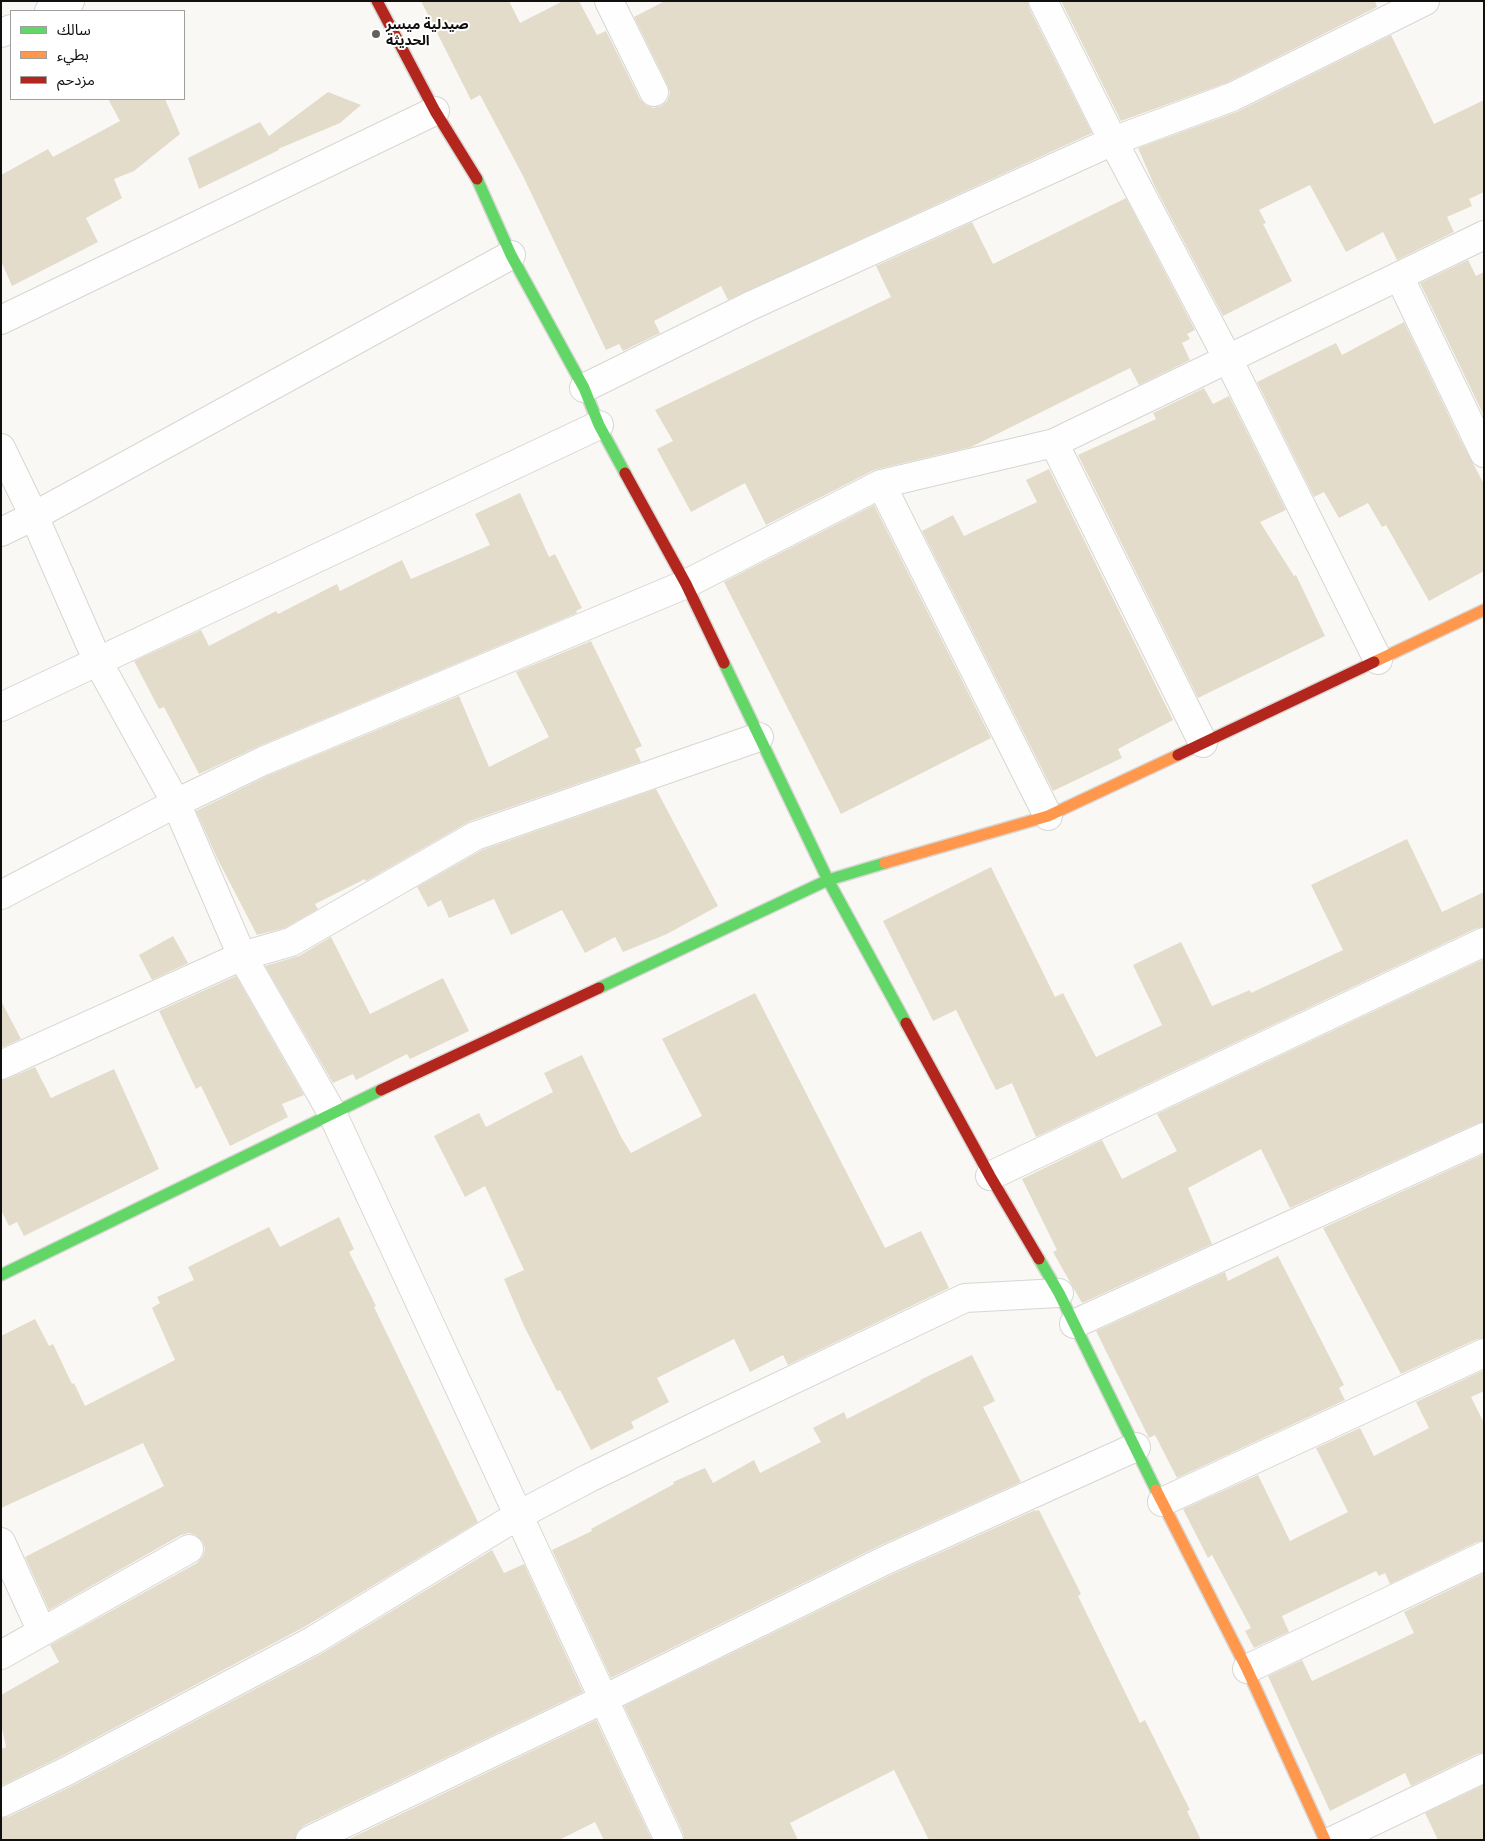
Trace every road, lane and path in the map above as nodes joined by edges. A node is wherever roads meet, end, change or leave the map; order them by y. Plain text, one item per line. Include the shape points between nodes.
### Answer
1 (70, 1) edge
2 (377, 1) edge
3 (609, 1) edge
4 (1043, 1) edge
5 (1425, 1) edge
6 (50, 10) edge
7 (654, 92) dead end
8 (435, 111) junction
9 (1114, 141) junction
10 (1484, 235) edge
11 (511, 255) junction
12 (1399, 276) junction
13 (1, 320) edge
14 (1228, 359) junction
15 (584, 388) junction
16 (600, 425) junction
17 (1054, 443) junction
18 (1, 448) edge
19 (1484, 453) edge
20 (881, 484) junction
21 (34, 516) junction
22 (1, 532) edge
23 (686, 584) junction
24 (1484, 610) edge
25 (1378, 660) junction
26 (98, 662) junction
27 (1, 707) edge
28 (759, 737) junction
29 (1203, 743) junction
30 (176, 803) junction
31 (1048, 816) junction
32 (828, 880) junction
33 (1, 895) edge
34 (1484, 942) edge
35 (242, 956) junction
36 (1, 1065) edge
37 (332, 1113) junction
38 (1484, 1137) edge
39 (990, 1176) junction
40 (1, 1275) edge
41 (1059, 1293) junction
42 (1074, 1324) junction
43 (1484, 1353) edge
44 (1136, 1447) junction
45 (1162, 1502) junction
46 (517, 1516) junction
47 (1, 1542) edge
48 (190, 1549) dead end
49 (1484, 1556) edge
50 (42, 1632) junction
51 (1, 1655) edge
52 (1247, 1669) junction
53 (604, 1699) junction
54 (1484, 1768) edge
55 (1, 1803) edge
56 (310, 1840) edge
57 (668, 1840) edge
58 (1325, 1840) edge
59 (1334, 1840) edge

1 - 6 street
2 - 8 street
3 - 7 street
4 - 9 street
5 - 9 street via 1232,96
8 - 11 street via 476,177
8 - 13 street
9 - 14 street
9 - 15 street via 750,306
10 - 12 street
11 - 15 street
11 - 21 street
12 - 14 street
12 - 19 street
14 - 17 street
14 - 25 street
15 - 16 street
16 - 23 street
16 - 26 street
17 - 20 street
17 - 29 street
18 - 21 street
20 - 23 street
20 - 31 street
21 - 22 street
21 - 26 street
23 - 28 street
23 - 30 street via 263,761
24 - 25 street
25 - 29 street
26 - 27 street
26 - 30 street
28 - 32 street
28 - 35 street via 476,836 291,942
29 - 31 street
30 - 33 street
30 - 35 street
31 - 32 street
32 - 37 street
32 - 39 street
34 - 39 street
35 - 36 street
35 - 37 street
37 - 40 street
37 - 46 street
38 - 42 street
39 - 41 street
41 - 42 street
41 - 46 street via 965,1298 588,1478
42 - 44 street
43 - 45 street
44 - 45 street
44 - 53 street via 888,1559
45 - 52 street
46 - 53 street
46 - 55 street via 314,1640
47 - 50 street
48 - 50 street
49 - 52 street
50 - 51 street
52 - 58 street
53 - 56 street
53 - 57 street
54 - 59 street

